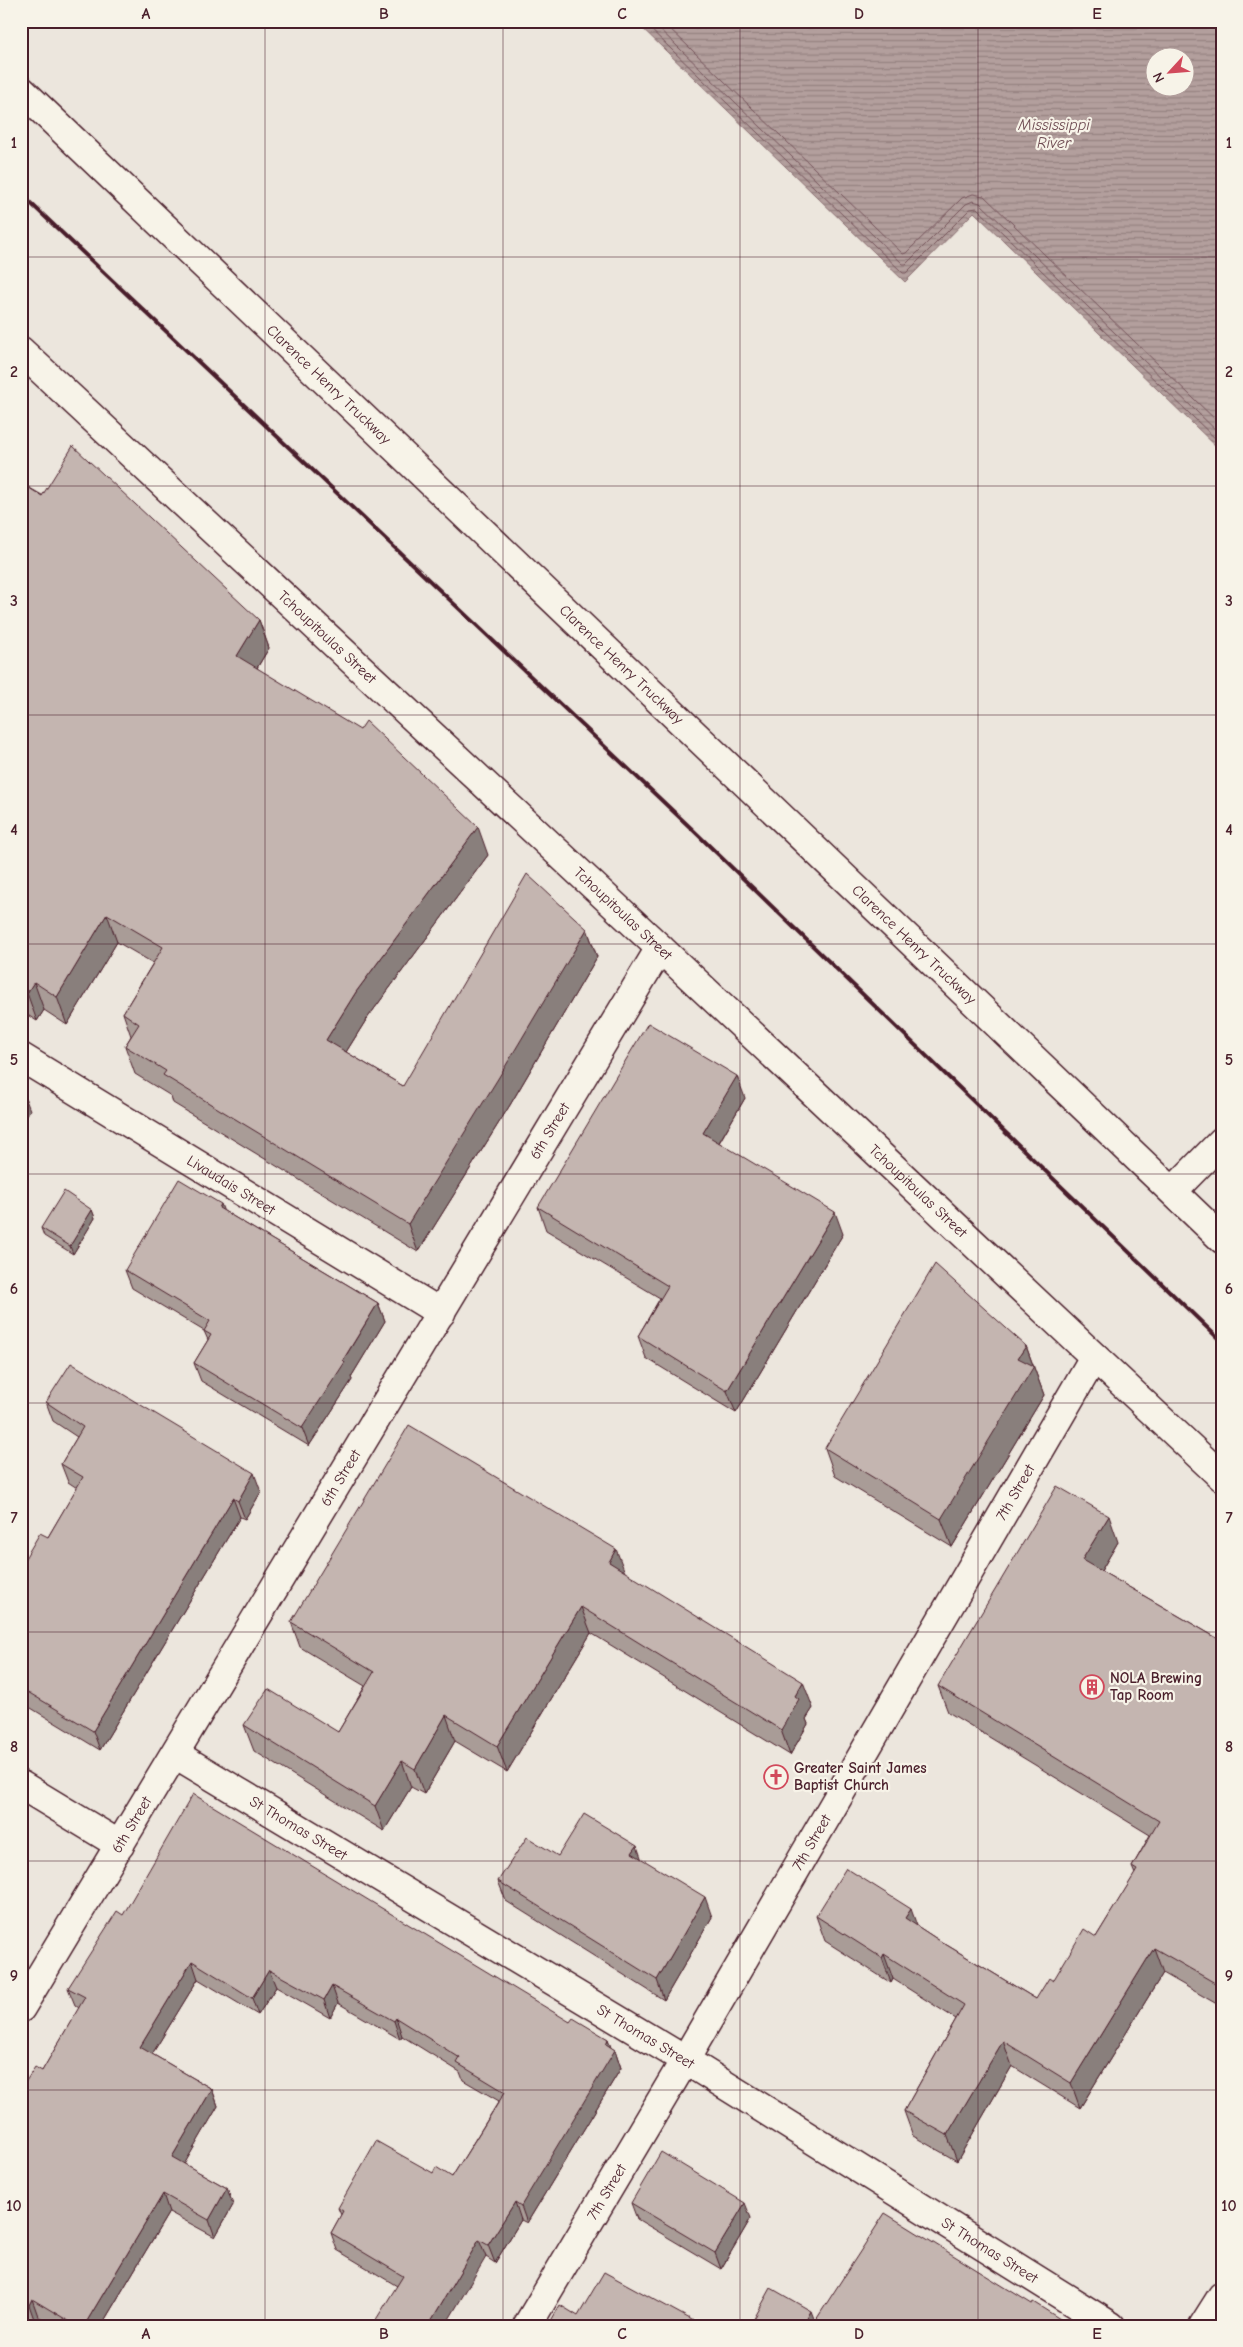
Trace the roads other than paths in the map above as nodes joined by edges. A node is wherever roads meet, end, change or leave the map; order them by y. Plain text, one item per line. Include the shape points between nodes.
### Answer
1 (21, 90) edge
2 (21, 351) edge
3 (660, 948) junction
4 (21, 1057) edge
5 (1222, 1141) edge
6 (1174, 1191) junction
7 (1222, 1239) edge
8 (441, 1313) junction
9 (1094, 1357) junction
10 (1222, 1477) edge
11 (175, 1754) junction
12 (21, 1784) edge
13 (120, 1844) junction
14 (21, 2008) edge
15 (685, 2060) junction
16 (1222, 2296) edge
17 (527, 2326) edge
18 (1110, 2326) edge
19 (1203, 2326) edge

1 - 6 street, Clarence Henry Truckway
2 - 3 street, Tchoupitoulas Street
3 - 8 street, 6th Street
3 - 9 street, Tchoupitoulas Street
4 - 8 street, Livaudais Street
5 - 6 street
6 - 7 street, Clarence Henry Truckway
8 - 11 street, 6th Street
9 - 10 street, Tchoupitoulas Street
9 - 15 street, 7th Street
11 - 13 street, 6th Street
11 - 15 street, St Thomas Street
12 - 13 street
13 - 14 street, 6th Street
15 - 17 street, 7th Street
15 - 18 street, St Thomas Street
16 - 19 street

